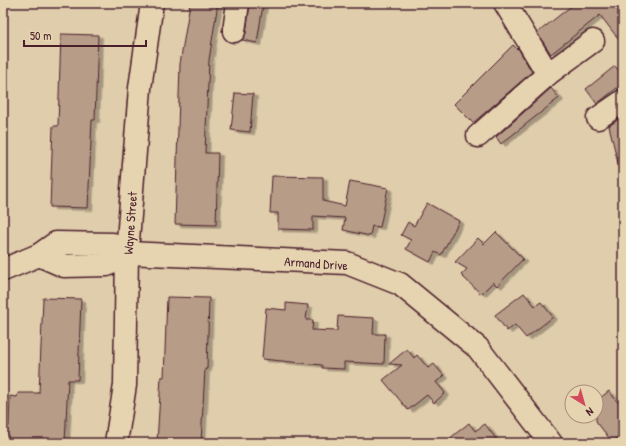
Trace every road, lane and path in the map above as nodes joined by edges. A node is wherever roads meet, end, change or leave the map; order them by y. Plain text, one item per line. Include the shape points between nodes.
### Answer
1 (152, 3) edge
2 (238, 3) edge
3 (505, 3) edge
4 (234, 31) dead end
5 (593, 41) dead end
6 (548, 74) junction
7 (623, 101) edge
8 (598, 118) dead end
9 (478, 136) dead end
10 (127, 253) junction
11 (3, 270) edge
12 (116, 443) edge
13 (551, 443) edge

1 - 10 street, Wayne Street via 140,88
2 - 4 street
3 - 6 street
5 - 6 street
6 - 9 street
7 - 8 street
10 - 11 street via 113,244 56,243 39,255
10 - 12 street, Wayne Street via 125,385
10 - 13 street, Armand Drive via 347,263 400,284 478,348

